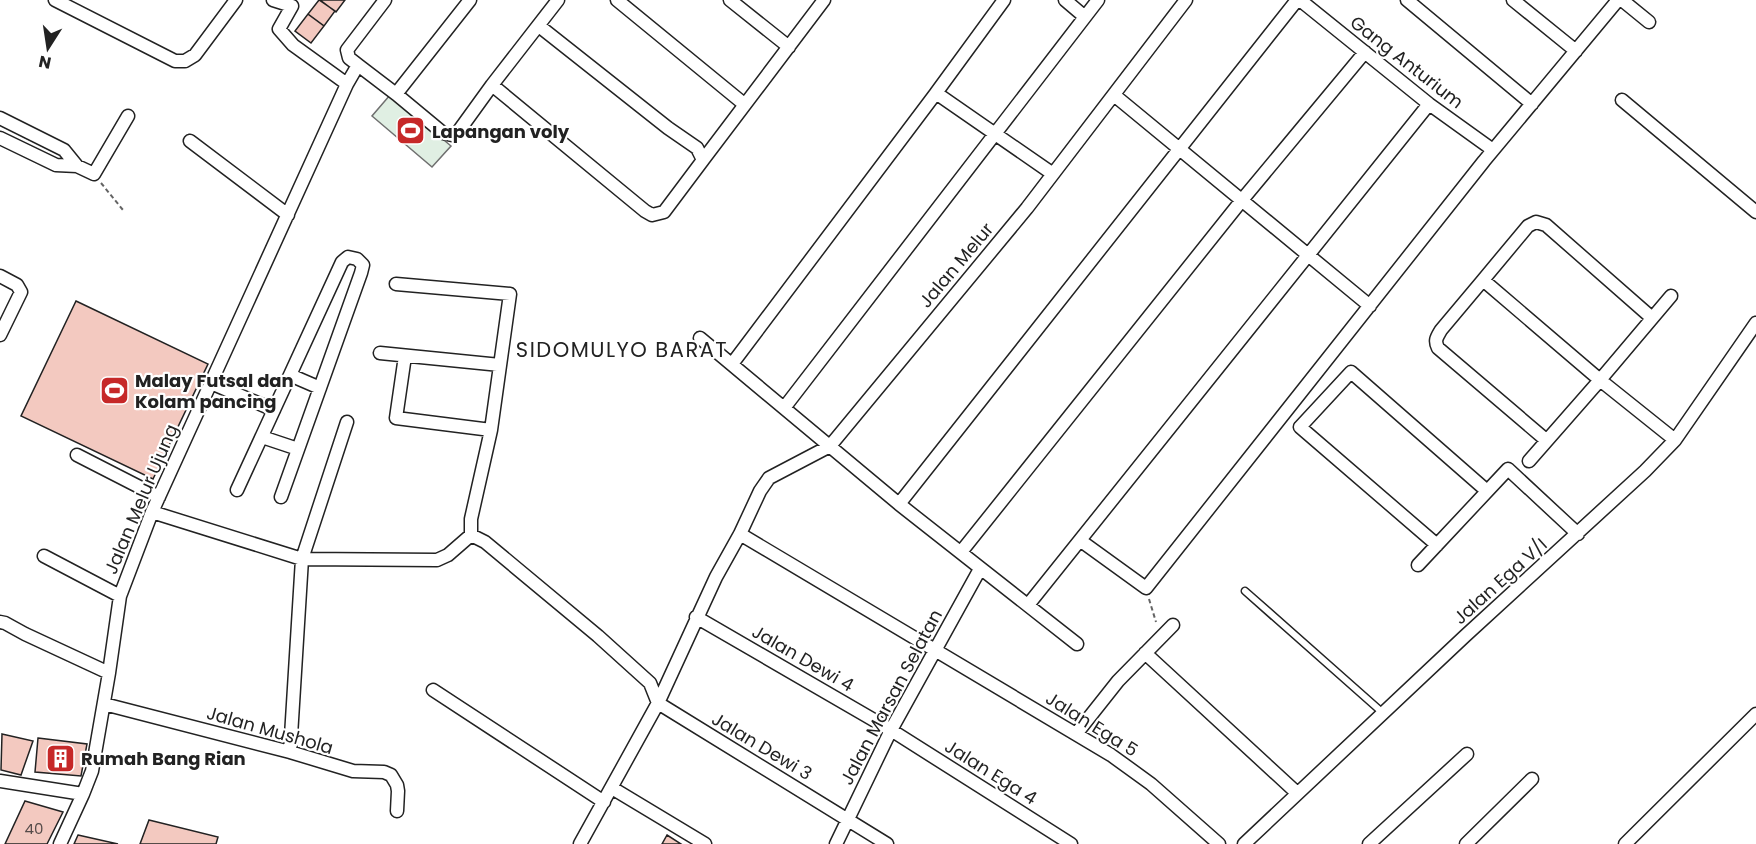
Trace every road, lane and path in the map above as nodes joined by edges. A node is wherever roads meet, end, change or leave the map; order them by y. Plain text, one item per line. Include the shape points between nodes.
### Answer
1 (55, 0) edge
2 (236, 0) edge
3 (273, 0) edge
4 (385, 0) edge
5 (470, 0) edge
6 (558, 0) edge
7 (617, 0) edge
8 (730, 0) edge
9 (824, 0) edge
10 (1004, 0) edge
11 (1065, 0) edge
12 (1098, 0) edge
13 (1186, 0) edge
14 (1298, 0) edge
15 (1407, 0) edge
16 (1513, 0) edge
17 (1620, 0) edge
18 (294, 3) edge
19 (1085, 17) junction
20 (1649, 22) dead end
21 (539, 26) junction
22 (789, 47) junction
23 (1576, 51) junction
24 (1365, 52) junction
25 (358, 65) junction
26 (347, 84) junction
27 (492, 85) junction
28 (936, 93) junction
29 (396, 94) junction
30 (1114, 95) junction
31 (1622, 100) dead end
32 (744, 104) junction
33 (1429, 104) junction
34 (1532, 104) junction
35 (128, 116) dead end
36 (0, 118) edge
37 (995, 133) junction
38 (0, 138) edge
39 (190, 141) dead end
40 (1179, 149) junction
41 (1493, 150) junction
42 (703, 160) junction
43 (77, 166) junction
44 (94, 174) junction
45 (1053, 174) junction
46 (1242, 201) junction
47 (123, 210) dead end
48 (1756, 212) edge
49 (288, 215) junction
50 (1308, 255) junction
51 (0, 276) edge
52 (1483, 280) junction
53 (396, 284) dead end
54 (1671, 296) dead end
55 (1370, 306) junction
56 (1652, 318) junction
57 (1756, 323) edge
58 (0, 336) edge
59 (700, 338) dead end
60 (380, 353) dead end
61 (405, 356) junction
62 (732, 364) junction
63 (500, 365) junction
64 (290, 375) junction
65 (1600, 380) junction
66 (211, 383) junction
67 (320, 388) junction
68 (784, 408) junction
69 (274, 410) junction
70 (347, 422) dead end
71 (491, 430) junction
72 (262, 437) junction
73 (1546, 440) junction
74 (1675, 440) junction
75 (830, 446) junction
76 (298, 449) junction
77 (77, 455) dead end
78 (1529, 461) dead end
79 (237, 490) dead end
80 (1487, 491) junction
81 (159, 497) junction
82 (281, 497) dead end
83 (899, 504) junction
84 (152, 512) junction
85 (740, 534) junction
86 (1578, 534) junction
87 (471, 535) junction
88 (1081, 541) junction
89 (1437, 545) junction
90 (961, 552) junction
91 (44, 556) dead end
92 (302, 559) junction
93 (1418, 565) dead end
94 (980, 569) junction
95 (1146, 588) junction
96 (1245, 591) dead end
97 (120, 596) junction
98 (1028, 605) junction
99 (696, 617) junction
100 (0, 622) edge
101 (1173, 625) dead end
102 (1161, 637) junction
103 (1077, 644) dead end
104 (934, 651) junction
105 (1145, 653) junction
106 (109, 673) junction
107 (433, 690) dead end
108 (658, 703) junction
109 (104, 704) junction
110 (1383, 713) junction
111 (1756, 714) edge
112 (891, 730) junction
113 (1076, 734) junction
114 (290, 752) junction
115 (1467, 754) dead end
116 (1532, 779) dead end
117 (0, 781) edge
118 (612, 788) junction
119 (1297, 793) junction
120 (83, 794) junction
121 (604, 802) junction
122 (397, 811) dead end
123 (848, 819) junction
124 (60, 844) edge
125 (580, 844) edge
126 (705, 844) edge
127 (836, 844) edge
128 (887, 844) edge
129 (1071, 844) edge
130 (1219, 844) edge
131 (1244, 844) edge
132 (1369, 844) edge
133 (1466, 844) edge
134 (1625, 844) edge

1 - 2 street via 175,61 195,55
3 - 18 street
4 - 25 street via 347,51
5 - 29 street
6 - 21 street
7 - 32 street
8 - 22 street
9 - 22 street
10 - 28 street
11 - 19 street
12 - 19 street
13 - 30 street, Jalan Melur
14 - 24 street, Gang Anturium
14 - 40 street
15 - 34 street
16 - 23 street
17 - 20 street
17 - 23 street
18 - 26 street via 279,28 293,45
19 - 37 street
21 - 27 street
21 - 42 street via 697,148
22 - 32 street
23 - 34 street
24 - 33 street, Gang Anturium
24 - 46 street
25 - 26 street, Jalan Melur Ujung
25 - 29 street
26 - 49 street, Jalan Melur Ujung
27 - 29 street via 452,135 443,133
27 - 42 street via 652,215 664,212
28 - 37 street
28 - 62 street
30 - 40 street
30 - 45 street, Jalan Melur
31 - 48 street
32 - 42 street
33 - 41 street, Gang Anturium
33 - 50 street
34 - 41 street
35 - 44 street
36 - 43 street via 64,150
37 - 45 street
37 - 68 street
38 - 43 street via 56,165
39 - 49 street
40 - 46 street
40 - 83 street
41 - 55 street
43 - 44 street
44 - 47 path
45 - 75 street, Jalan Melur
46 - 50 street
46 - 90 street
49 - 66 street, Jalan Melur Ujung
50 - 55 street
50 - 88 street
51 - 58 street via 17,285 21,292
52 - 56 street via 1528,226 1536,222 1546,225
52 - 65 street
52 - 73 street via 1441,330 1438,348
53 - 63 street via 510,294
54 - 56 street
55 - 95 street
56 - 65 street
57 - 74 street, Jalan Ega V/I
59 - 62 street
60 - 61 street
61 - 63 street
61 - 71 street via 396,418
62 - 68 street
63 - 71 street
64 - 67 street
64 - 67 street via 342,262 348,257 357,260 363,265 362,273
64 - 69 street
65 - 73 street
65 - 74 street
66 - 69 street
66 - 81 street, Jalan Melur Ujung
67 - 76 street
68 - 75 street
69 - 72 street
70 - 92 street
71 - 87 street
72 - 76 street
72 - 79 street
73 - 78 street
74 - 86 street, Jalan Ega V/I
75 - 83 street
75 - 85 street, Jalan Melur via 769,478
76 - 82 street
77 - 81 street
80 - 86 street via 1508,469
80 - 89 street
80 - 89 street via 1351,372 1300,427
81 - 84 street, Jalan Melur Ujung
83 - 90 street
84 - 92 street
84 - 97 street, Jalan Melur Ujung
85 - 99 street, Jalan Melur
85 - 104 street, Jalan Ega 5
86 - 110 street, Jalan Ega V/I
87 - 92 street via 437,560
87 - 108 street via 641,674 650,683
88 - 95 street
88 - 98 street
89 - 93 street
90 - 94 street
91 - 97 street
92 - 114 street
94 - 98 street
94 - 104 street, Jalan Marsan Selatan
95 - 102 path
96 - 110 lane
97 - 106 street, Jalan Melur Ujung
98 - 103 street
99 - 108 street, Jalan Melur
99 - 112 street, Jalan Dewi 4
100 - 106 street
101 - 102 street
102 - 105 street
104 - 112 street, Jalan Marsan Selatan
104 - 113 street, Jalan Ega 5
105 - 113 street
105 - 119 street
106 - 109 street, Jalan Melur Ujung
107 - 121 street
108 - 118 street, Jalan Melur
108 - 123 street, Jalan Dewi 3
109 - 114 street, Jalan Mushola
109 - 120 street, Jalan Melur Ujung via 96,754
110 - 119 street, Jalan Ega V/I
111 - 134 street
112 - 123 street, Jalan Marsan Selatan
112 - 129 street, Jalan Ega 4
113 - 130 street, Jalan Ega 5 via 1151,784
114 - 122 street, Jalan Mushola via 353,771 391,775 397,784
115 - 132 street
116 - 133 street
117 - 120 street
118 - 121 street, Jalan Melur
118 - 126 street
119 - 131 street, Jalan Ega V/I
120 - 124 street, Jalan Melur Ujung
121 - 125 street, Jalan Melur
123 - 127 street, Jalan Marsan Selatan
123 - 128 street, Jalan Dewi 3

